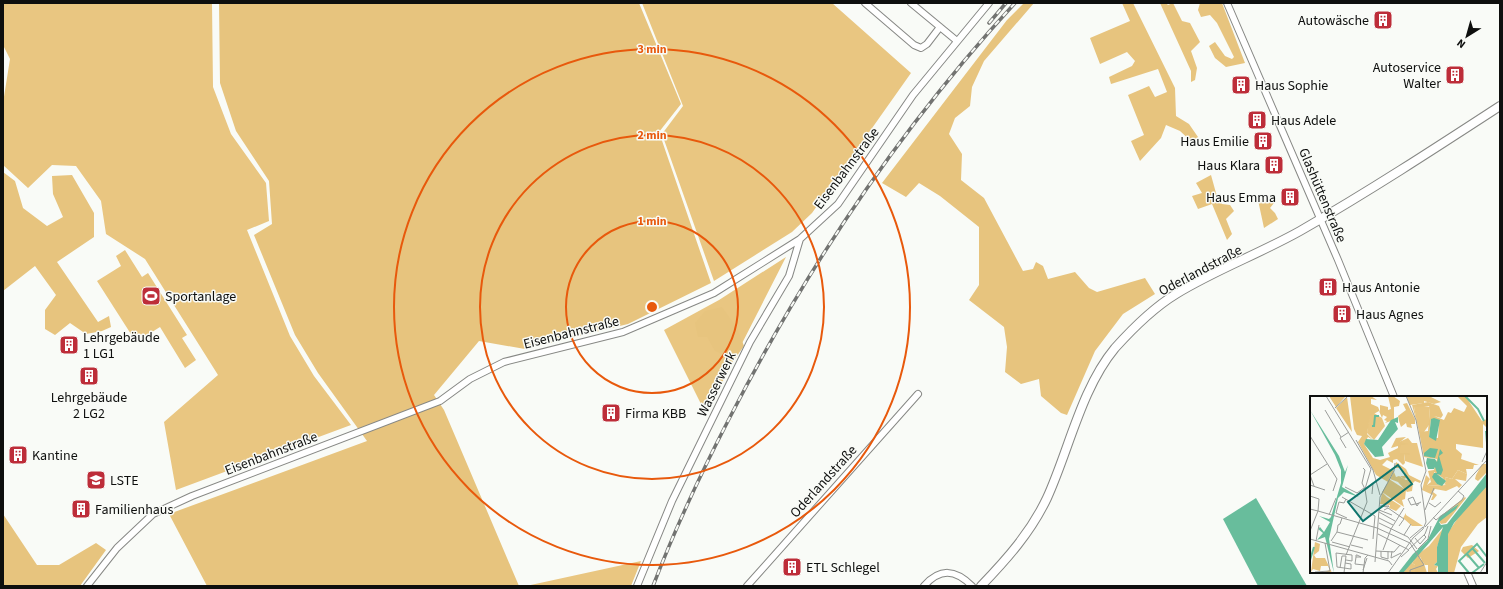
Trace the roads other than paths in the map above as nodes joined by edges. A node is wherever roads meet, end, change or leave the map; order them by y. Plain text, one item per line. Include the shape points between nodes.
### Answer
1 (865, 3) edge
2 (911, 3) edge
3 (989, 3) edge
4 (1227, 3) edge
5 (940, 27) junction
6 (957, 41) junction
7 (1500, 106) edge
8 (1320, 220) junction
9 (800, 239) junction
10 (918, 394) dead end
11 (1394, 396) edge
12 (1468, 573) edge
13 (87, 586) edge
14 (637, 586) edge
15 (747, 586) edge
16 (924, 586) edge
17 (972, 586) edge
18 (981, 586) edge
19 (1473, 586) edge

1 - 5 street via 914,45 921,48
2 - 5 street
3 - 6 street, Eisenbahnstraße
4 - 8 street, Glashüttenstraße
5 - 6 street
6 - 9 street, Eisenbahnstraße via 913,95 838,204
7 - 8 street, Oderlandstraße
8 - 11 street, Glashüttenstraße
8 - 18 street, Oderlandstraße via 1270,248 1174,295 1144,318 1117,346 1091,386 1047,498 1036,518 1005,561
9 - 13 street, Eisenbahnstraße via 714,293 623,332 504,362 470,379 440,401 158,511 117,548
9 - 14 street, Wasserwerk via 789,276 750,342 675,494
10 - 15 street, Oderlandstraße
12 - 19 street
16 - 17 street via 931,578 941,573 953,573

